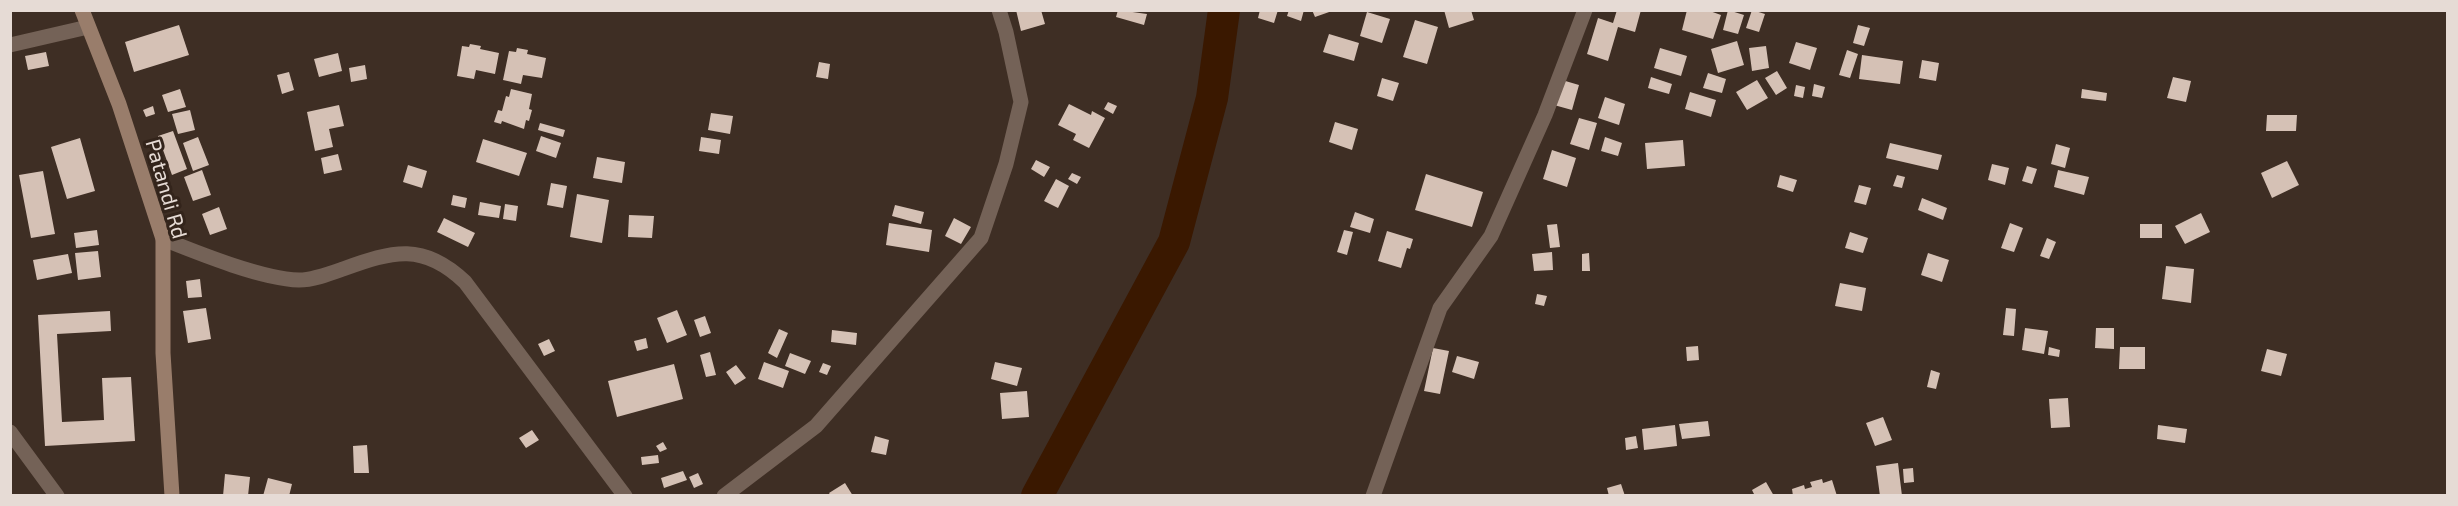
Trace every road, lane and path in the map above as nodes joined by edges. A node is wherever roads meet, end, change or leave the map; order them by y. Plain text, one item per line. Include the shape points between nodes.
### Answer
1 (82, 10) edge
2 (999, 10) edge
3 (1585, 10) edge
4 (88, 27) junction
5 (10, 45) edge
6 (163, 239) junction
7 (10, 432) edge
8 (57, 495) edge
9 (172, 495) edge
10 (625, 495) edge
11 (724, 495) edge
12 (1373, 495) edge

1 - 4 street, Patandi Rd
2 - 11 street via 1021,102 1006,164 981,238 816,426
3 - 12 street via 1545,115 1491,236 1440,308
4 - 5 street
4 - 6 street, Patandi Rd via 119,104
6 - 9 street, Patandi Rd via 163,353
6 - 10 street via 207,256 298,280 390,255 413,252 432,257 465,282
7 - 8 street

